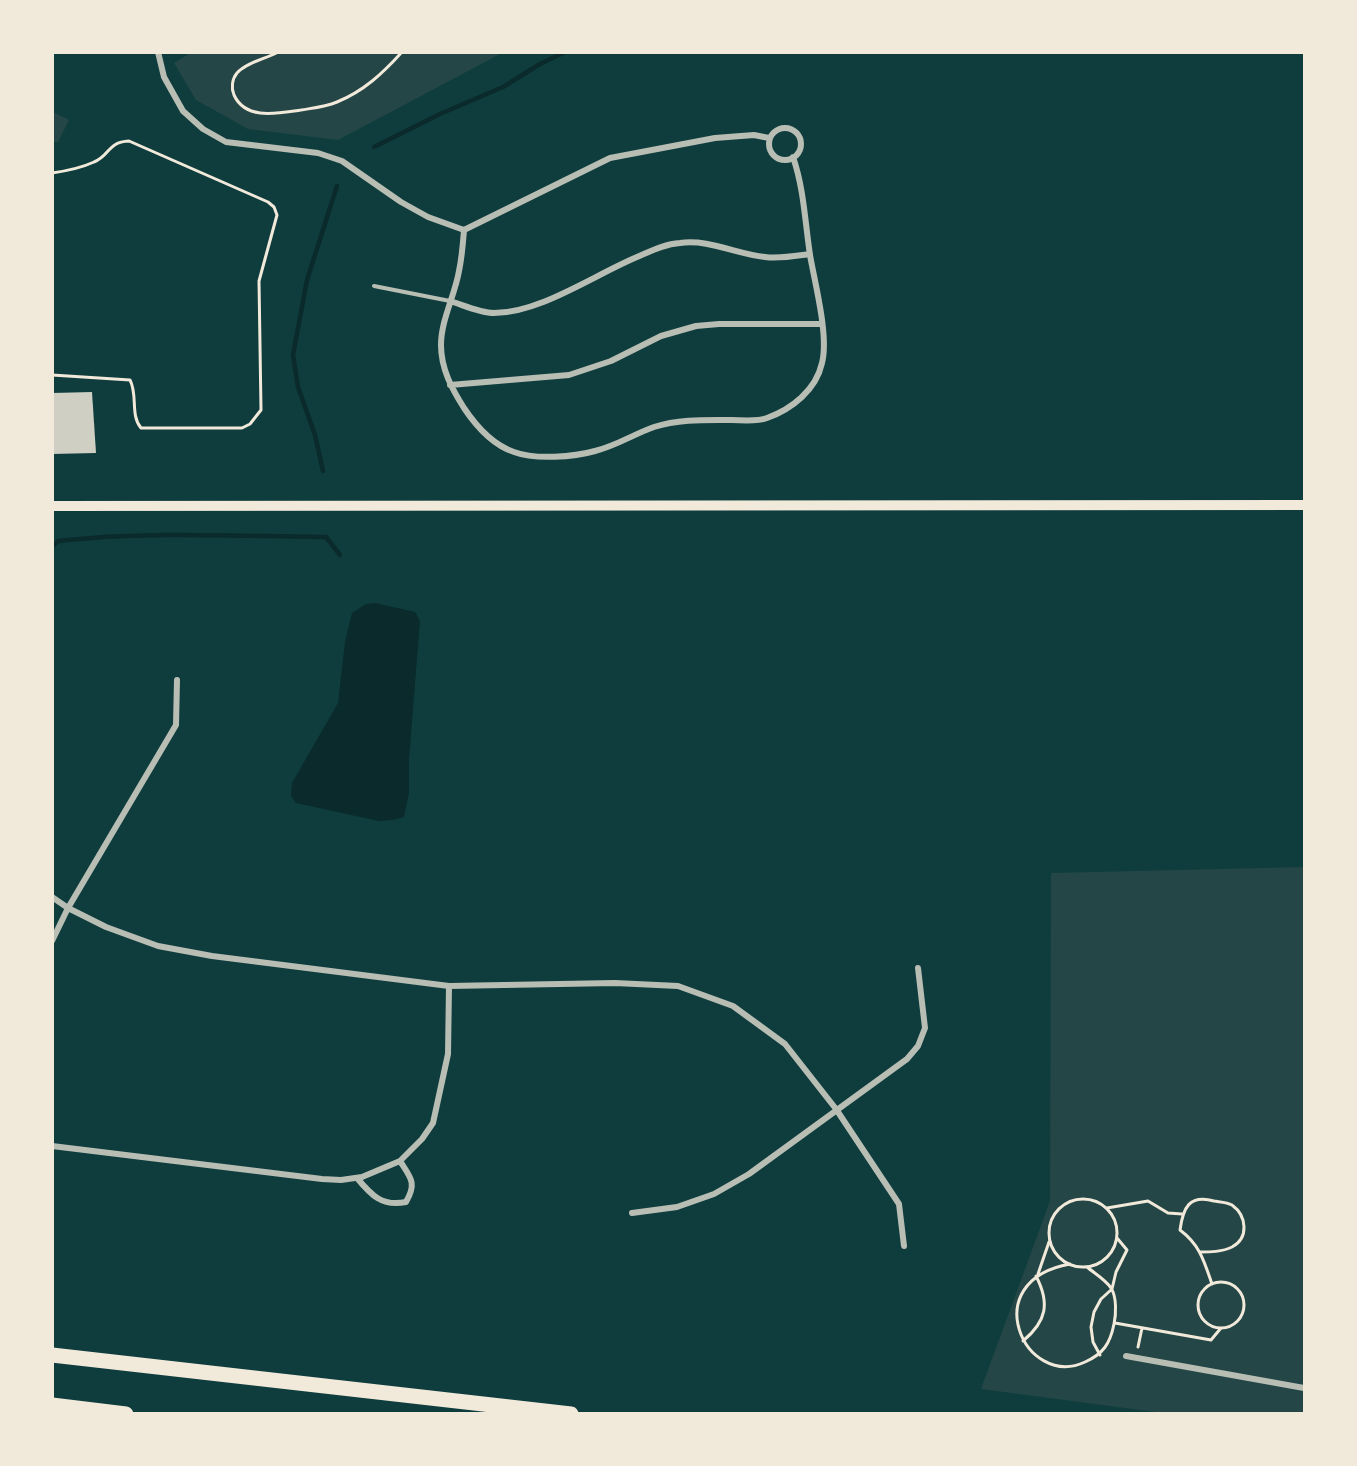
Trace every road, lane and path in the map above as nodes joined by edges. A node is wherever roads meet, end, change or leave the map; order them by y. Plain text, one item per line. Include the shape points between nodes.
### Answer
1 (158, 52) edge
2 (278, 52) edge
3 (402, 52) edge
4 (769, 138) junction
5 (793, 157) junction
6 (52, 173) edge
7 (464, 230) junction
8 (810, 254) junction
9 (374, 286) dead end
10 (450, 302) junction
11 (822, 324) junction
12 (52, 375) edge
13 (450, 386) junction
14 (1305, 505) edge
15 (52, 506) edge
16 (177, 680) dead end
17 (52, 897) edge
18 (68, 908) junction
19 (52, 940) edge
20 (918, 968) dead end
21 (449, 986) junction
22 (836, 1109) junction
23 (52, 1146) edge
24 (400, 1161) junction
25 (357, 1178) junction
26 (1106, 1208) junction
27 (632, 1213) dead end
28 (1182, 1214) junction
29 (1117, 1238) junction
30 (1049, 1242) junction
31 (904, 1246) dead end
32 (1200, 1252) junction
33 (1070, 1264) junction
34 (1087, 1267) junction
35 (1037, 1275) junction
36 (1212, 1284) junction
37 (1112, 1289) junction
38 (1115, 1323) junction
39 (1142, 1328) junction
40 (1221, 1328) junction
41 (1023, 1341) junction
42 (52, 1355) edge
43 (1100, 1355) junction
44 (1126, 1356) dead end
45 (1136, 1358) junction
46 (1305, 1388) edge
47 (52, 1405) edge
48 (126, 1413) edge
49 (571, 1413) edge

1 - 7 street via 164,77 183,111 203,129 226,142 318,153 342,161 401,202
2 - 3 path via 247,65 232,83 235,96 254,112 273,115 338,102 380,76
4 - 5 street via 769,149 776,157
4 - 5 street via 781,128 795,132 801,146
4 - 7 street via 715,138 610,158
5 - 8 street
6 - 12 path via 95,162 109,147 129,141 268,202 277,215 259,281 261,410 250,424 242,428 141,428 136,422 130,380
7 - 10 street via 459,272
8 - 10 street via 766,258 700,242 679,243 658,248 512,312 491,314
8 - 11 street
9 - 10 lane
10 - 13 street via 441,343
11 - 13 street via 696,326 661,336 610,361 568,375
11 - 13 street via 823,362 815,383 783,412 764,419 670,423 595,452 564,456 514,453 475,425
14 - 15 main road
16 - 18 street via 176,725
17 - 18 street
18 - 19 street
18 - 21 street via 158,946
20 - 22 street via 926,1028 918,1046 908,1059
21 - 22 street via 678,986 733,1006 785,1044
21 - 24 street via 448,1054 433,1123
22 - 27 street via 749,1174 714,1194 677,1207
22 - 31 street via 899,1204
23 - 25 street via 322,1179
24 - 25 street
24 - 25 street via 411,1178 412,1190 406,1202 383,1203
26 - 28 path via 1148,1201 1168,1213
26 - 29 path via 1116,1225
26 - 30 path via 1088,1199 1062,1205 1048,1228
28 - 32 path via 1180,1230
28 - 32 path via 1191,1202 1203,1197 1230,1203 1240,1212 1245,1226 1238,1242 1225,1249
29 - 34 path via 1103,1261
29 - 37 path via 1127,1250
30 - 33 path via 1055,1254
30 - 35 path
32 - 36 path
33 - 34 path
33 - 35 path
34 - 37 path
35 - 41 path via 1025,1287 1017,1304 1017,1324
35 - 41 path via 1045,1304 1035,1331
36 - 40 path via 1201,1294 1200,1312 1204,1320
36 - 40 path via 1235,1287 1244,1302 1236,1323
37 - 38 path
37 - 43 path via 1101,1299 1091,1327
38 - 39 path
38 - 43 path
39 - 40 path via 1211,1340
39 - 45 path
41 - 43 path via 1038,1358 1057,1365 1078,1365
42 - 49 highway
44 - 45 street
45 - 46 street
47 - 48 highway

